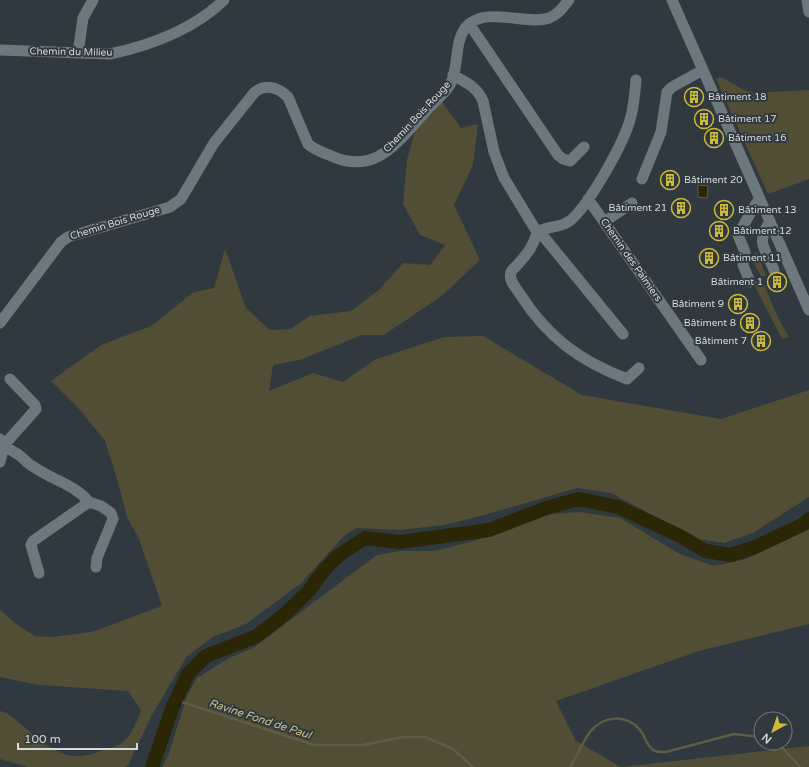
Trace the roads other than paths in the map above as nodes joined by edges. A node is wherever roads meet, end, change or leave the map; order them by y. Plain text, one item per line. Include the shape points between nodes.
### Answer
1 (93, 0) edge
2 (224, 0) edge
3 (569, 0) edge
4 (672, 0) edge
5 (807, 0) edge
6 (809, 12) edge
7 (470, 25) junction
8 (0, 50) edge
9 (78, 53) junction
10 (703, 70) junction
11 (453, 75) junction
12 (636, 80) dead end
13 (584, 147) dead end
14 (647, 168) junction
15 (657, 174) dead end
16 (642, 179) dead end
17 (588, 199) junction
18 (760, 199) junction
19 (632, 203) dead end
20 (770, 221) junction
21 (604, 222) junction
22 (538, 232) junction
23 (774, 270) dead end
24 (750, 282) dead end
25 (809, 310) edge
26 (0, 323) edge
27 (623, 334) dead end
28 (701, 360) dead end
29 (639, 368) dead end
30 (10, 379) dead end
31 (2, 442) edge
32 (0, 462) edge
33 (89, 502) junction
34 (96, 567) dead end
35 (39, 573) dead end

1 - 9 street via 84,18
2 - 9 street, Chemin du Milieu via 194,24 162,39 110,54
3 - 7 street via 561,10 549,18 539,20 489,17
4 - 10 street
5 - 6 street
7 - 11 street, Chemin Bois Rouge via 466,27 460,42
7 - 13 street via 558,155 563,160 570,161
8 - 9 street, Chemin du Milieu
10 - 14 street via 667,92 661,132
10 - 18 street
11 - 22 street via 475,87 480,94 494,152 504,178
11 - 26 street, Chemin Bois Rouge via 451,84 392,148 378,158 358,161 338,159 310,146 288,97 272,88 260,88 214,143 181,199 170,206 68,237 61,242
12 - 17 street via 631,116 626,131
14 - 15 street
14 - 16 street
17 - 21 street, Chemin des Palmiers
17 - 22 street via 570,220 557,227 542,228
18 - 20 street
18 - 24 street via 738,235 744,252 743,265
19 - 21 street
20 - 23 street via 762,233 761,242
20 - 25 street
21 - 28 street, Chemin des Palmiers
22 - 27 street
22 - 29 street via 532,247 511,272 511,281 527,305 549,332 571,352 627,379
30 - 31 street via 36,409
31 - 32 street
31 - 33 street via 34,468 67,484
33 - 34 street via 111,513 113,519 96,558
33 - 35 street via 33,541 31,545

